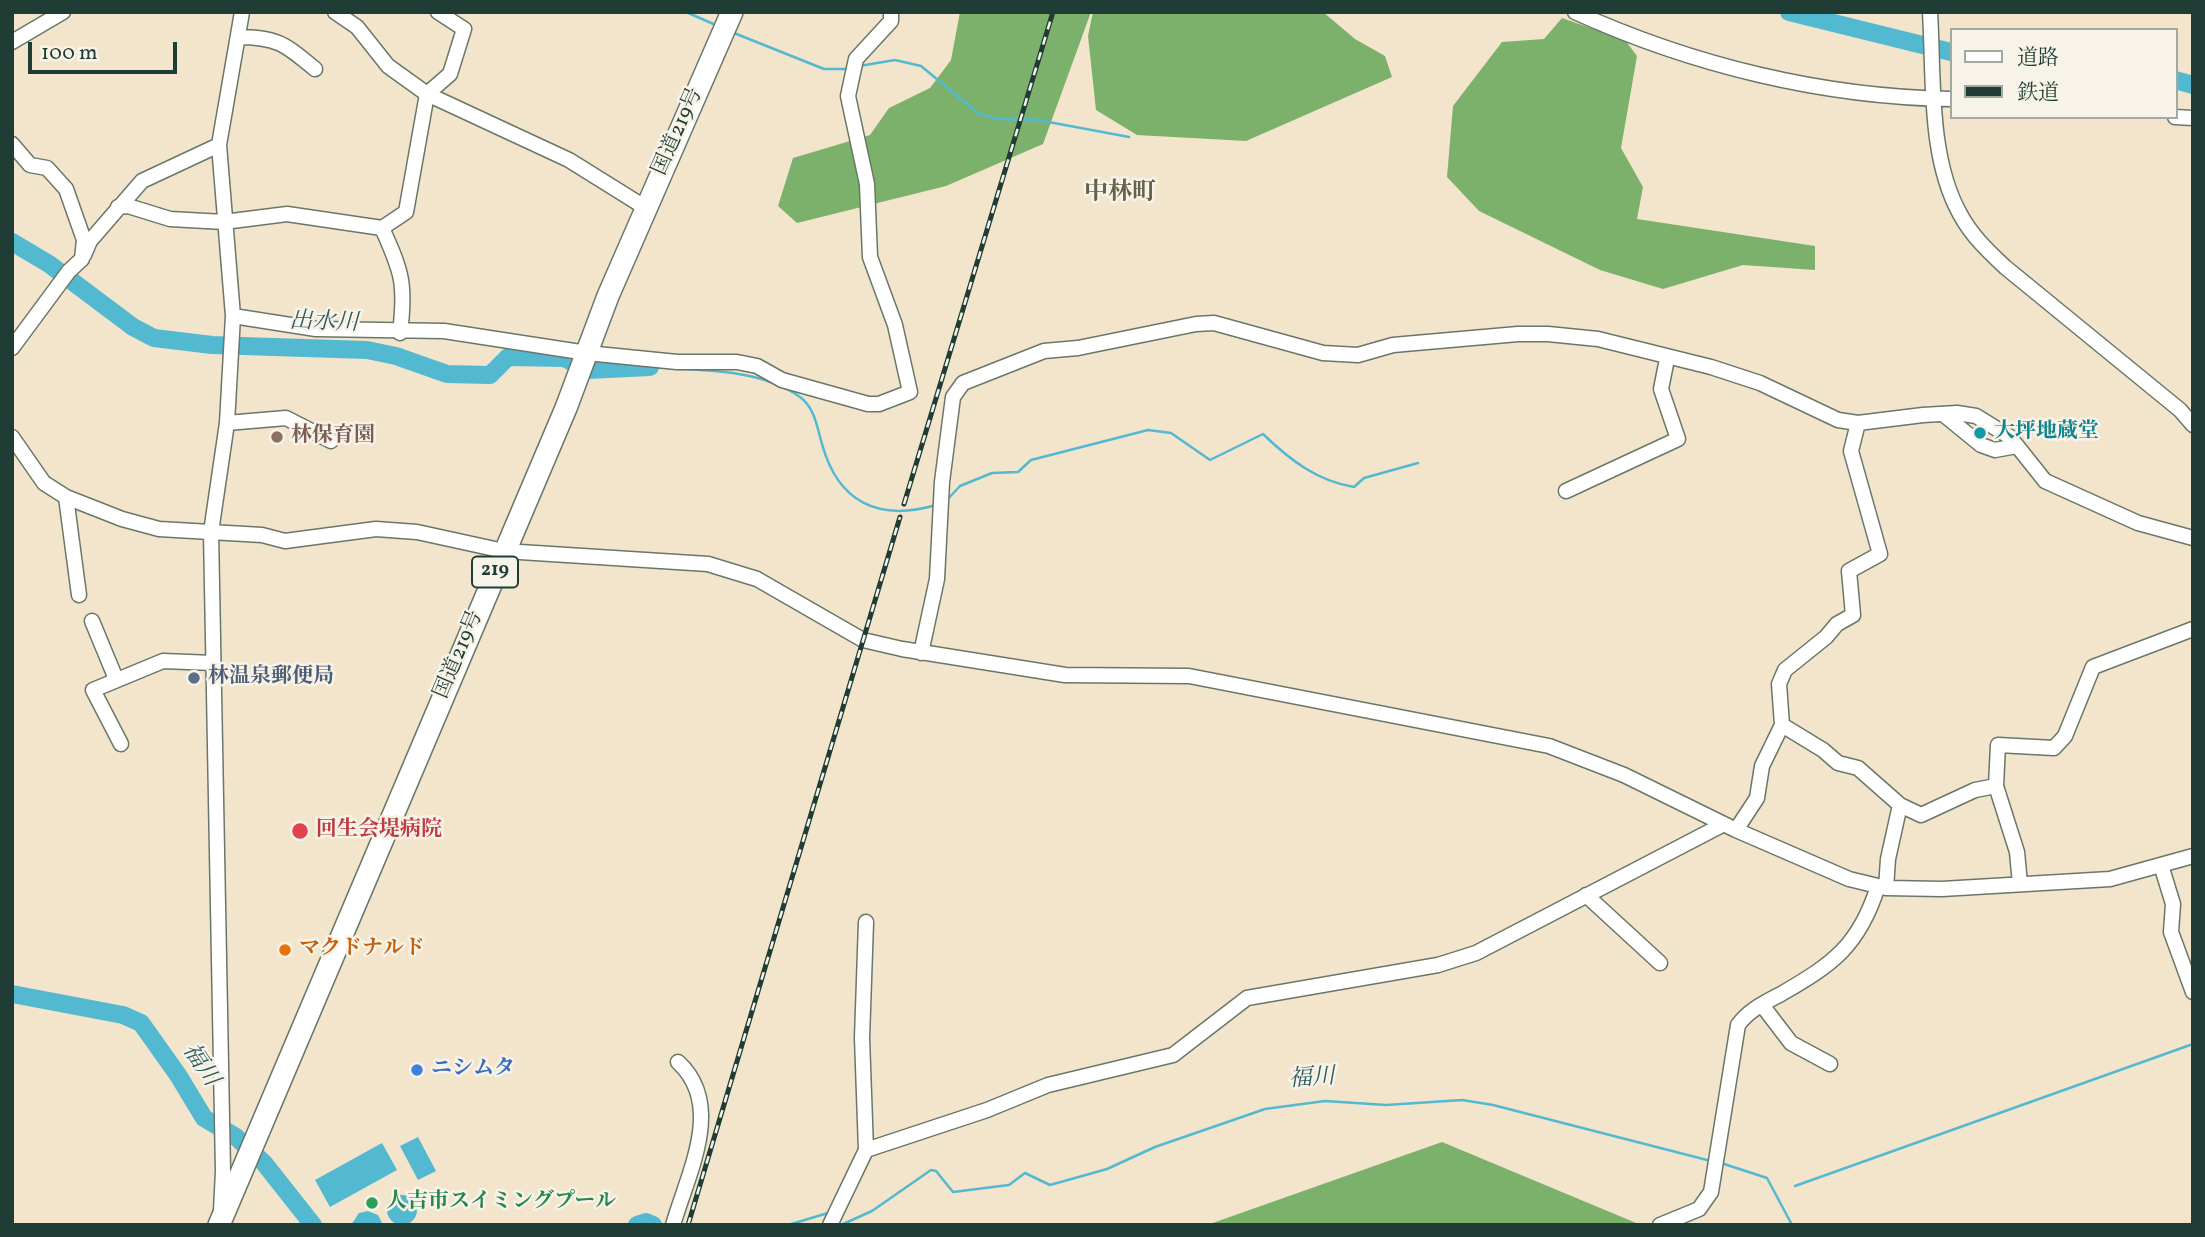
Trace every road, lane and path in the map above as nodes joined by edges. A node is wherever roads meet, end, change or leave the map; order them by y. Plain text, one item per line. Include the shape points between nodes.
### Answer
1 (63, 12) edge
2 (242, 12) edge
3 (335, 12) edge
4 (438, 12) edge
5 (732, 12) edge
6 (891, 12) edge
7 (1575, 12) edge
8 (1930, 12) edge
9 (238, 37) junction
10 (12, 42) edge
11 (315, 69) dead end
12 (427, 94) junction
13 (1935, 96) junction
14 (1950, 99) edge
15 (12, 144) edge
16 (219, 145) junction
17 (118, 207) junction
18 (646, 208) junction
19 (224, 222) junction
20 (382, 228) junction
21 (82, 259) junction
22 (233, 316) junction
23 (400, 333) junction
24 (12, 348) edge
25 (587, 353) junction
26 (1667, 359) junction
27 (1942, 414) junction
28 (227, 423) junction
29 (1858, 423) junction
30 (2193, 425) edge
31 (12, 437) edge
32 (331, 441) dead end
33 (2017, 446) junction
34 (1566, 491) dead end
35 (66, 497) junction
36 (211, 532) junction
37 (2193, 538) edge
38 (504, 551) junction
39 (79, 595) dead end
40 (92, 621) dead end
41 (2193, 629) edge
42 (920, 653) junction
43 (213, 663) junction
44 (116, 679) junction
45 (1782, 725) junction
46 (121, 744) dead end
47 (1996, 786) junction
48 (1900, 805) junction
49 (1730, 827) junction
50 (2193, 856) edge
51 (2161, 865) junction
52 (2020, 884) junction
53 (1882, 887) junction
54 (1586, 895) junction
55 (866, 922) dead end
56 (1660, 963) dead end
57 (2193, 992) edge
58 (1762, 1004) junction
59 (678, 1062) dead end
60 (1830, 1064) dead end
61 (866, 1150) junction
62 (237, 1167) junction
63 (220, 1223) edge
64 (673, 1225) edge
65 (830, 1225) edge
66 (1660, 1225) edge

1 - 10 street
2 - 9 street
3 - 12 street via 357,27 388,66
4 - 12 street via 464,29 450,74
5 - 18 highway, 国道219号 / 219
6 - 25 street via 891,21 856,60 848,96 871,212 870,257 895,325 910,392 868,404 737,362 677,362
7 - 13 street via 1616,31 1787,82
8 - 13 street
9 - 11 street via 269,37 285,43
9 - 16 street
12 - 18 street via 569,160
12 - 20 street via 406,212
13 - 14 street
13 - 30 street via 1939,153 1947,185 1960,215 1981,244
15 - 21 street via 30,165 47,168 66,188 83,240
16 - 17 street via 142,181
16 - 19 street
17 - 19 street via 170,219
17 - 21 street via 90,241
18 - 25 highway, 国道219号 / 219
19 - 20 street via 286,214
19 - 22 street
20 - 23 street via 402,273
21 - 24 street
22 - 23 street via 316,329
22 - 28 street
23 - 25 street via 444,331
25 - 38 highway, 国道219号 / 219
26 - 29 street via 1760,383 1824,414
26 - 34 street via 1661,389 1678,439
26 - 42 street via 1598,340 1548,334 1393,345 1358,355 1323,353 1214,323 1044,351 998,369 963,383 953,397 942,482 937,579
27 - 29 street
27 - 33 street via 1976,416
27 - 33 street via 1981,445 1995,450
28 - 32 street via 286,418
28 - 36 street
29 - 45 street via 1851,451 1880,554 1849,571 1853,614 1785,670 1779,684
31 - 35 street via 44,483
33 - 37 street via 2045,481 2138,523
35 - 36 street via 159,529
35 - 39 street
36 - 38 street via 262,534 285,541 376,528 417,531
36 - 43 street
38 - 42 street via 724,567 757,579 863,640
38 - 62 highway, 国道219号 / 219 via 323,983
40 - 44 street
41 - 47 street via 2093,667 2064,737 2054,748 1998,745
42 - 49 street via 1065,675 1189,676 1549,746 1623,775
43 - 44 street via 163,661
43 - 62 street
44 - 46 street via 93,690
45 - 48 street via 1838,763 1870,776 1878,789
45 - 49 street via 1762,766 1756,798
47 - 48 street via 1975,790 1921,815
47 - 52 street via 2017,852
48 - 53 street
49 - 53 street via 1849,879
49 - 54 street
50 - 51 street
51 - 52 street via 2110,879
51 - 57 street via 2173,904 2171,932
52 - 53 street
53 - 58 street via 1846,950 1822,970
54 - 56 street
54 - 61 street via 1476,953 1438,965 1247,998 1173,1055 1048,1085
55 - 61 street via 862,1038
58 - 60 street via 1791,1043
58 - 66 street via 1738,1025 1711,1192 1699,1209
59 - 64 street via 691,1074 702,1099 702,1126
61 - 65 street
62 - 63 highway, 国道219号 / 219

